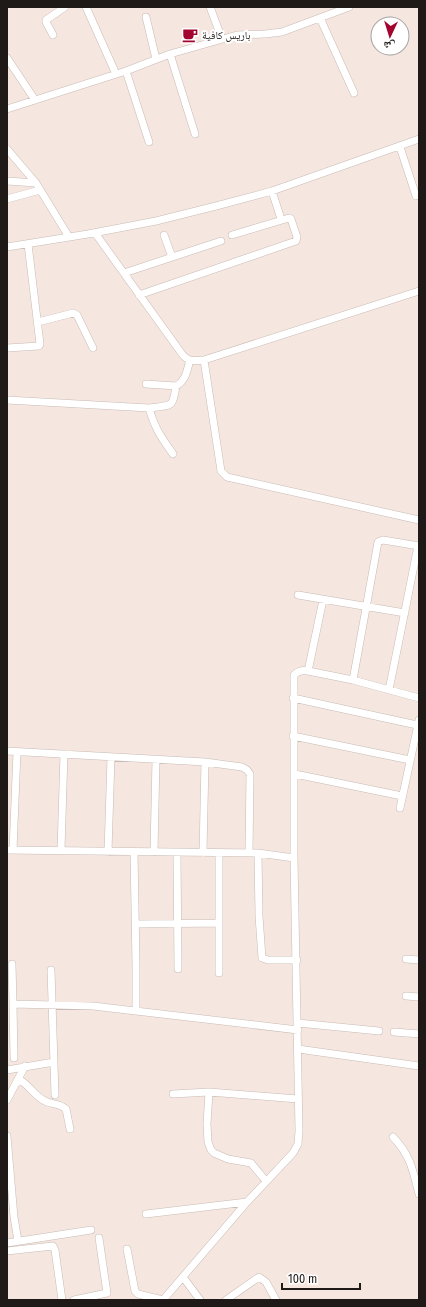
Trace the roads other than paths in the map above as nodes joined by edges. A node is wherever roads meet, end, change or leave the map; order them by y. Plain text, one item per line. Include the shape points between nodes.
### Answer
1 (65, 7) edge
2 (86, 7) edge
3 (210, 7) edge
4 (350, 7) edge
5 (146, 17) dead end
6 (320, 18) junction
7 (52, 35) dead end
8 (222, 39) junction
9 (170, 54) junction
10 (7, 58) edge
11 (156, 60) junction
12 (126, 71) junction
13 (116, 74) junction
14 (354, 93) dead end
15 (35, 100) junction
16 (7, 109) edge
17 (195, 134) dead end
18 (419, 140) edge
19 (149, 142) dead end
20 (400, 147) junction
21 (7, 149) edge
22 (7, 180) edge
23 (36, 183) junction
24 (40, 190) junction
25 (272, 191) junction
26 (416, 196) dead end
27 (7, 199) edge
28 (281, 219) junction
29 (95, 233) junction
30 (164, 236) dead end
31 (232, 236) dead end
32 (69, 237) junction
33 (220, 240) dead end
34 (28, 244) junction
35 (7, 247) edge
36 (172, 257) junction
37 (124, 273) junction
38 (419, 291) edge
39 (139, 295) junction
40 (38, 322) junction
41 (7, 348) edge
42 (93, 348) dead end
43 (190, 360) junction
44 (204, 360) junction
45 (146, 384) dead end
46 (176, 386) junction
47 (7, 400) edge
48 (149, 408) junction
49 (173, 454) dead end
50 (419, 520) edge
51 (419, 546) edge
52 (298, 595) dead end
53 (323, 600) junction
54 (366, 608) junction
55 (405, 613) junction
56 (308, 671) junction
57 (353, 680) junction
58 (389, 690) junction
59 (293, 698) junction
60 (419, 698) edge
61 (418, 722) edge
62 (293, 736) junction
63 (7, 751) edge
64 (17, 752) junction
65 (64, 754) junction
66 (111, 757) junction
67 (156, 760) junction
68 (410, 760) junction
69 (205, 762) junction
70 (294, 774) junction
71 (402, 796) junction
72 (400, 808) dead end
73 (10, 850) edge
74 (62, 850) junction
75 (108, 852) junction
76 (134, 852) junction
77 (154, 852) junction
78 (177, 853) junction
79 (203, 853) junction
80 (219, 853) junction
81 (249, 853) junction
82 (258, 853) junction
83 (294, 858) junction
84 (219, 923) junction
85 (136, 924) junction
86 (178, 924) junction
87 (406, 959) dead end
88 (297, 960) junction
89 (419, 960) edge
90 (12, 964) dead end
91 (178, 969) dead end
92 (51, 970) dead end
93 (219, 973) dead end
94 (406, 996) dead end
95 (419, 997) edge
96 (13, 1004) junction
97 (52, 1005) junction
98 (136, 1011) junction
99 (298, 1026) junction
100 (379, 1032) dead end
101 (394, 1032) dead end
102 (419, 1034) edge
103 (298, 1049) junction
104 (14, 1058) dead end
105 (54, 1062) junction
106 (25, 1066) junction
107 (419, 1066) edge
108 (7, 1070) edge
109 (18, 1079) junction
110 (209, 1092) junction
111 (173, 1094) dead end
112 (55, 1095) dead end
113 (298, 1099) junction
114 (7, 1100) edge
115 (70, 1129) dead end
116 (7, 1136) edge
117 (393, 1137) dead end
118 (266, 1181) junction
119 (419, 1194) edge
120 (247, 1202) junction
121 (146, 1214) dead end
122 (91, 1230) dead end
123 (99, 1238) dead end
124 (18, 1241) junction
125 (7, 1243) edge
126 (127, 1249) dead end
127 (7, 1251) edge
128 (183, 1277) junction
129 (62, 1300) edge
130 (74, 1300) edge
131 (163, 1300) edge
132 (200, 1300) edge
133 (226, 1300) edge
134 (276, 1300) edge

1 - 7 street via 46,20
2 - 13 street
3 - 8 street
4 - 6 street
5 - 11 street
6 - 8 street via 282,32 237,35
6 - 14 street
8 - 9 street
9 - 11 street
9 - 17 street
10 - 15 street
11 - 12 street
12 - 13 street
12 - 19 street
13 - 15 street
15 - 16 street
18 - 20 street
20 - 25 street
20 - 26 street
21 - 23 street
22 - 23 street
23 - 24 street
24 - 27 street
24 - 32 street
25 - 28 street
25 - 29 street via 156,221
28 - 31 street
28 - 39 street via 291,219 296,241
29 - 32 street
29 - 37 street
30 - 36 street
32 - 34 street
33 - 36 street
34 - 35 street
34 - 40 street
36 - 37 street
37 - 39 street
38 - 44 street
39 - 43 street via 185,358
40 - 41 street via 39,346
40 - 42 street via 75,313
43 - 44 street
43 - 46 street via 184,379
44 - 50 street via 221,471 227,477
45 - 46 street
46 - 48 street via 174,402
47 - 48 street
48 - 49 street via 159,435
51 - 54 street via 383,540 378,542
51 - 55 street
52 - 53 street
53 - 54 street
53 - 56 street
54 - 55 street
54 - 57 street
55 - 58 street
56 - 57 street
56 - 59 street via 294,675
57 - 58 street
58 - 60 street
59 - 61 street
59 - 62 street
61 - 68 street
62 - 68 street
62 - 70 street
63 - 64 street
64 - 65 street
64 - 73 street
65 - 66 street
65 - 74 street
66 - 67 street
66 - 75 street
67 - 69 street
67 - 77 street
68 - 71 street
69 - 79 street
69 - 81 street via 242,767 250,774
70 - 71 street
70 - 83 street
71 - 72 street
73 - 74 street
74 - 75 street
75 - 76 street
76 - 77 street
76 - 85 street
77 - 78 street
78 - 79 street
78 - 86 street
79 - 80 street
80 - 81 street
80 - 84 street
81 - 82 street
82 - 83 street
82 - 88 street via 262,958
83 - 88 street
84 - 86 street
84 - 93 street
85 - 86 street
85 - 98 street
86 - 91 street
87 - 89 street
88 - 99 street
90 - 96 street
92 - 97 street
94 - 95 street
96 - 97 street
96 - 104 street
97 - 98 street
97 - 105 street
98 - 99 street
99 - 100 street
99 - 103 street
101 - 102 street
103 - 107 street
103 - 113 street
105 - 106 street
105 - 112 street
106 - 108 street
106 - 109 street
109 - 114 street
109 - 115 street via 25,1082 34,1094 46,1102 61,1104 66,1108
110 - 111 street
110 - 113 street
110 - 118 street via 207,1124 211,1150 228,1159 251,1164
113 - 118 street via 299,1135 296,1148
116 - 124 street
117 - 119 street via 402,1146 409,1160
118 - 120 street
120 - 121 street
120 - 128 street
122 - 124 street
123 - 130 street via 107,1293
124 - 125 street
126 - 131 street via 135,1291
127 - 129 street via 53,1246
128 - 131 street
128 - 132 street
133 - 134 street via 259,1277 266,1282

